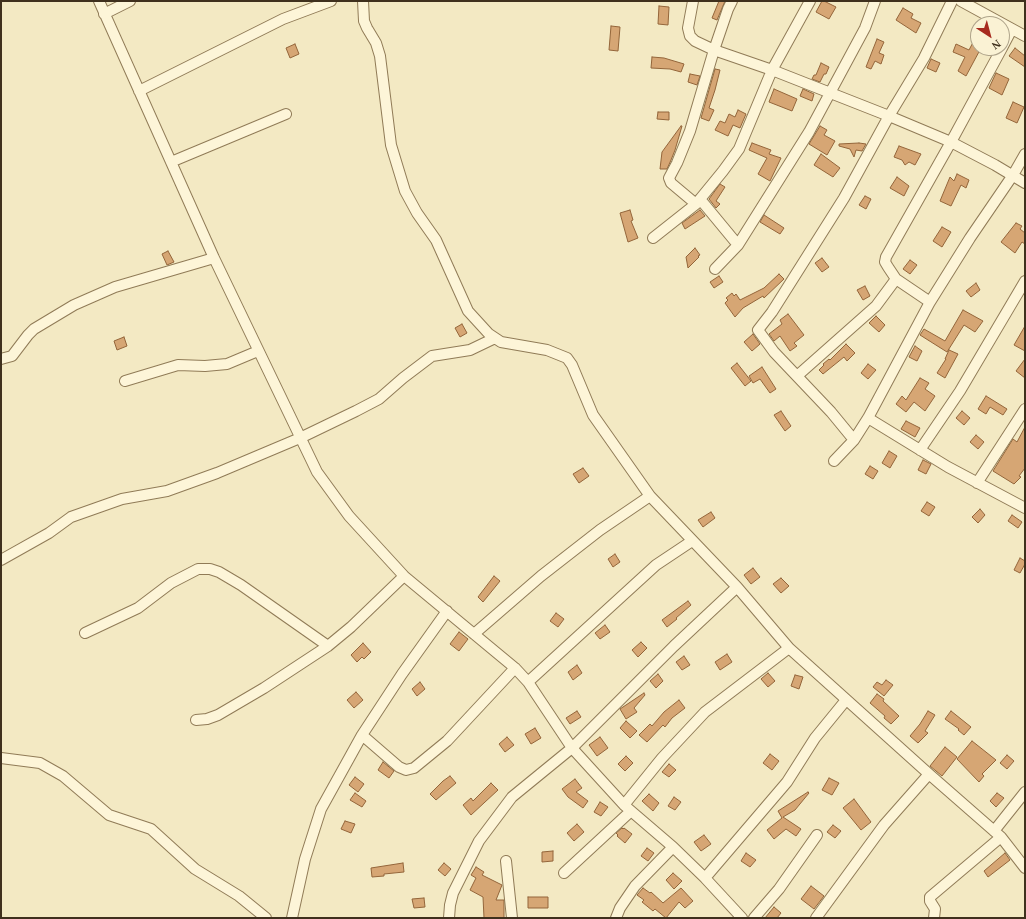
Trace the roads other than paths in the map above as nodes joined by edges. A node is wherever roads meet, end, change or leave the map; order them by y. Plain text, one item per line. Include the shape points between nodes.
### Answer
1 (99, 1) edge
2 (130, 1) edge
3 (331, 1) edge
4 (364, 1) edge
5 (693, 1) edge
6 (732, 1) edge
7 (810, 1) edge
8 (875, 1) edge
9 (952, 1) edge
10 (961, 1) edge
11 (104, 14) junction
12 (1012, 29) junction
13 (1010, 33) edge
14 (1025, 36) edge
15 (714, 50) junction
16 (998, 56) edge
17 (772, 70) junction
18 (139, 91) junction
19 (829, 93) junction
20 (286, 114) dead end
21 (889, 116) junction
22 (951, 142) junction
23 (1025, 154) edge
24 (171, 162) junction
25 (1013, 175) junction
26 (1025, 183) edge
27 (698, 202) junction
28 (653, 238) dead end
29 (738, 245) junction
30 (214, 258) junction
31 (715, 270) dead end
32 (896, 279) junction
33 (1025, 281) edge
34 (930, 302) junction
35 (495, 338) junction
36 (258, 351) junction
37 (1, 359) edge
38 (797, 376) junction
39 (125, 381) dead end
40 (1025, 409) edge
41 (868, 418) junction
42 (300, 438) junction
43 (854, 440) junction
44 (920, 450) junction
45 (834, 461) dead end
46 (978, 483) junction
47 (650, 496) junction
48 (1025, 508) edge
49 (692, 541) junction
50 (1, 560) edge
51 (404, 576) junction
52 (737, 587) junction
53 (447, 611) junction
54 (84, 634) dead end
55 (474, 634) junction
56 (328, 646) junction
57 (789, 648) junction
58 (515, 668) junction
59 (528, 682) junction
60 (846, 700) junction
61 (196, 720) dead end
62 (362, 735) junction
63 (572, 748) junction
64 (1, 758) edge
65 (929, 774) junction
66 (1025, 792) edge
67 (628, 808) junction
68 (998, 834) junction
69 (817, 835) dead end
70 (673, 847) junction
71 (506, 862) dead end
72 (1025, 868) edge
73 (564, 873) dead end
74 (705, 878) junction
75 (266, 918) edge
76 (292, 918) edge
77 (448, 918) edge
78 (512, 918) edge
79 (616, 918) edge
80 (742, 918) edge
81 (754, 918) edge
82 (816, 918) edge
83 (934, 918) edge

1 - 11 street
2 - 11 street
3 - 18 street via 283,19
4 - 35 street via 364,21 380,56 391,145 405,191 436,240 468,311
5 - 15 street via 688,28 690,36
6 - 15 street
7 - 17 street
8 - 19 street via 865,28
9 - 21 street via 924,58
10 - 12 street
11 - 18 street
12 - 13 street
12 - 14 street
15 - 17 street
15 - 27 street via 690,131 669,178 671,183
16 - 22 street
17 - 19 street
17 - 27 street via 738,149
18 - 24 street
19 - 21 street
19 - 29 street via 793,159
20 - 24 street
21 - 22 street
21 - 38 street via 844,198 758,330 774,352
22 - 25 street
22 - 32 street via 886,257 885,262
23 - 25 street
24 - 30 street
25 - 26 street
25 - 34 street
27 - 28 street
27 - 29 street
29 - 31 street
30 - 36 street
30 - 37 street via 115,287 74,305 34,329 12,356
32 - 34 street
32 - 38 street via 876,306
33 - 44 street via 960,391
34 - 41 street
35 - 42 street via 470,350 432,356 379,399
35 - 47 street via 501,342 547,350 567,358 593,415
36 - 39 street via 227,364 178,365
36 - 42 street
38 - 43 street
40 - 46 street
41 - 43 street
41 - 44 street
42 - 50 street via 167,491 122,499 71,517 49,533
42 - 51 street via 317,472 349,516
43 - 45 street
44 - 46 street
46 - 48 street
47 - 49 street
47 - 55 street via 600,530
49 - 52 street
49 - 59 street via 656,565
51 - 53 street
51 - 56 street
52 - 57 street
52 - 63 street
53 - 55 street
53 - 62 street
54 - 56 street via 138,608 171,583 198,569 210,569 241,585
55 - 58 street
56 - 61 street via 218,715
57 - 60 street
57 - 67 street via 705,712 662,758
58 - 59 street
58 - 62 street via 447,741 414,768 406,770 399,767
59 - 63 street
60 - 65 street
60 - 74 street via 815,738 787,782
62 - 76 street via 321,809
63 - 67 street
63 - 77 street via 512,797 479,841 453,893
64 - 75 street via 40,763 63,776 109,815 151,829 195,869 239,896
65 - 68 street
65 - 82 street via 884,825
66 - 68 street
67 - 70 street
67 - 73 street
68 - 72 street
68 - 83 street via 930,897 935,909
69 - 81 street via 779,889
70 - 74 street
70 - 79 street via 635,886
71 - 78 street
74 - 80 street

